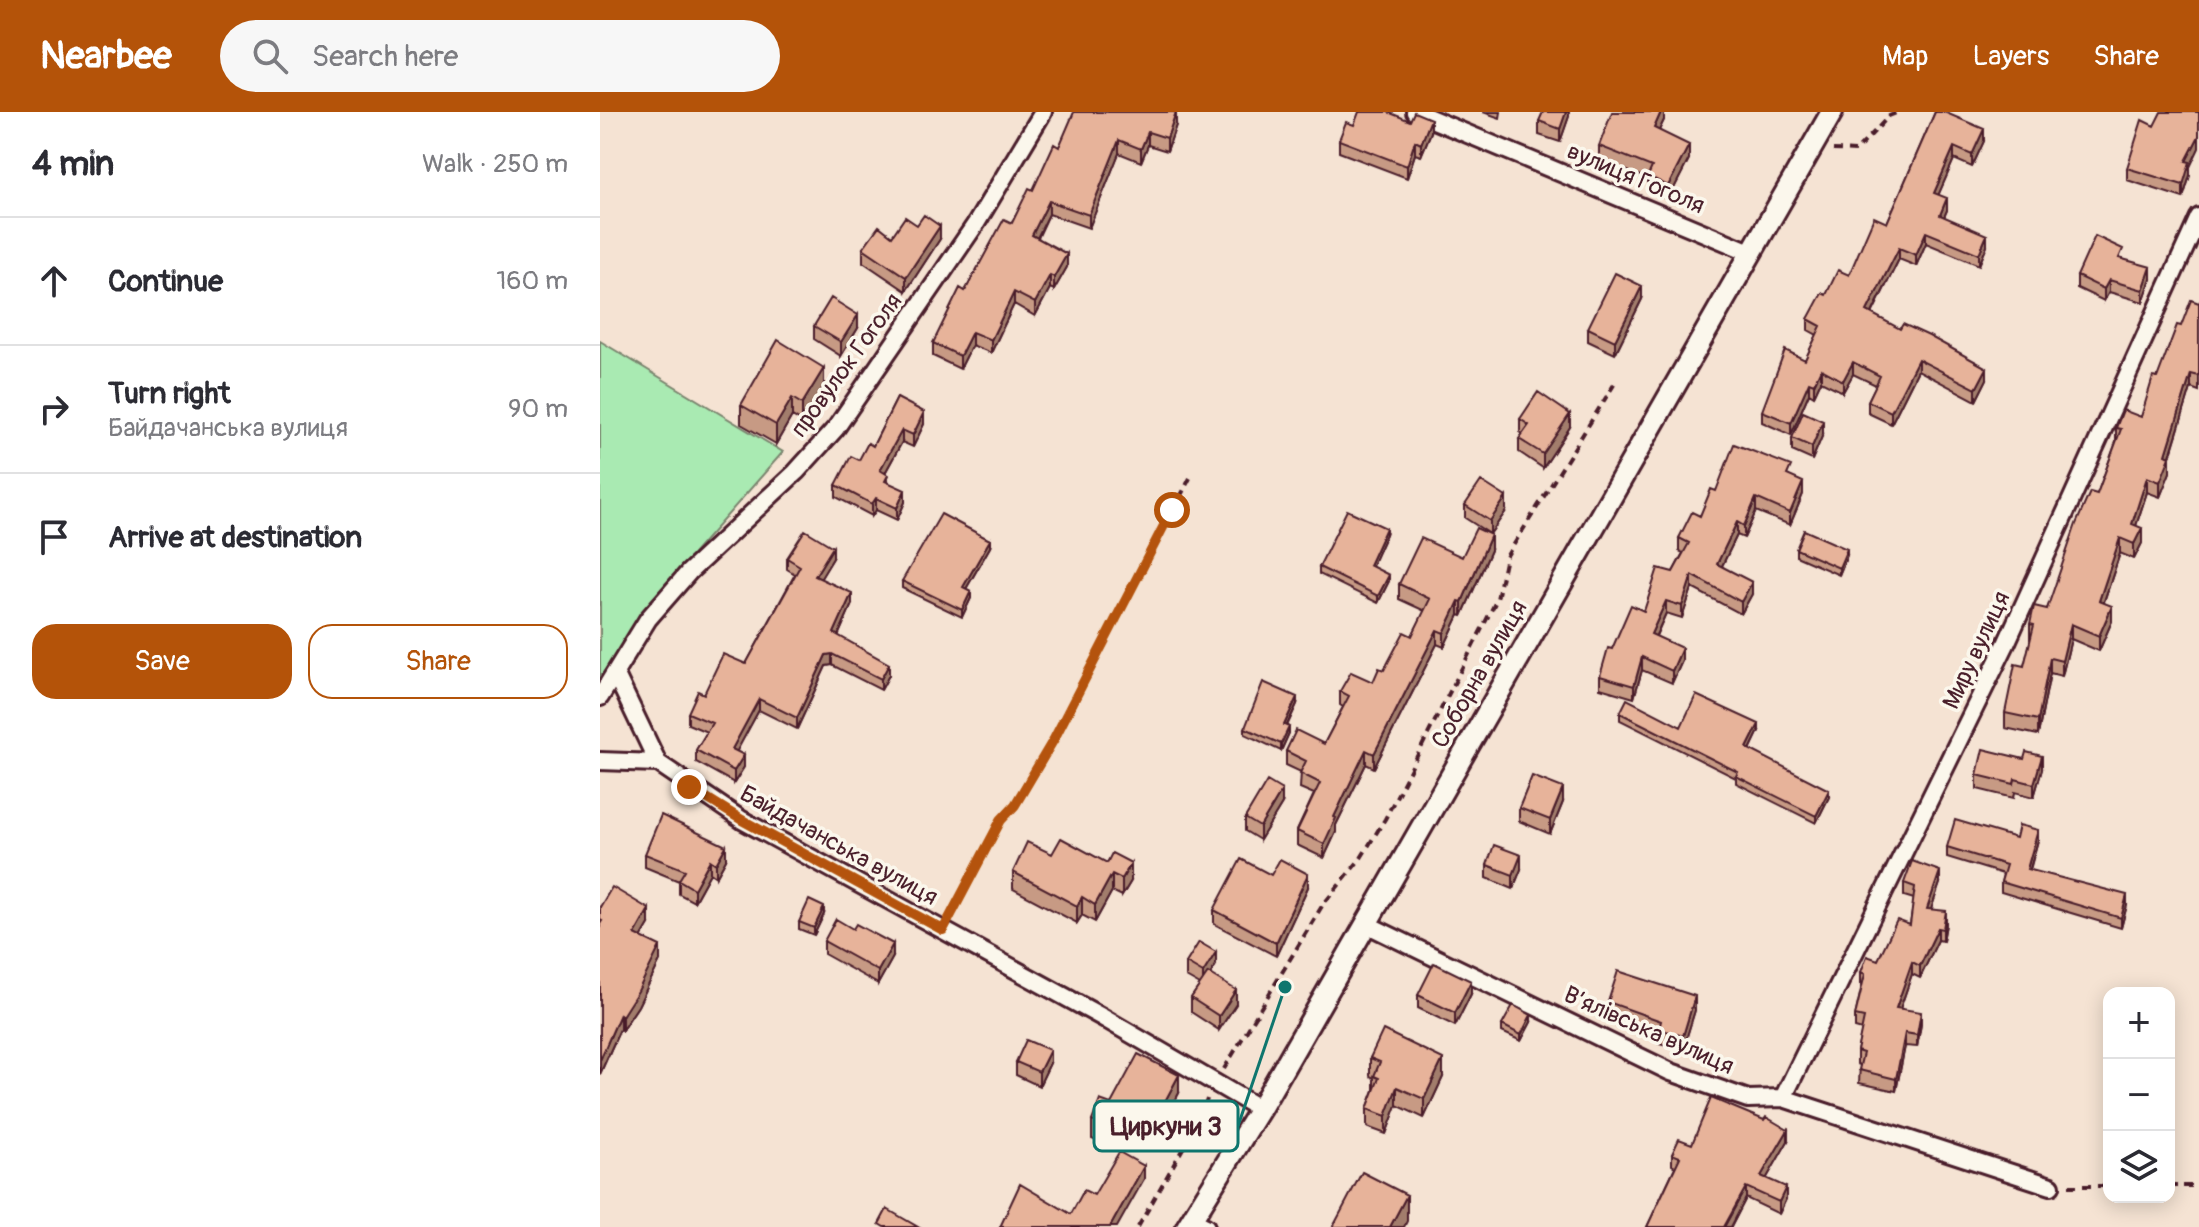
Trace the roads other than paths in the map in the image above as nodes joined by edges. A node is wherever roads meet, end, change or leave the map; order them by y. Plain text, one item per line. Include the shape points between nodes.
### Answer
1 (1043, 112) edge
2 (1415, 112) edge
3 (1832, 112) edge
4 (2199, 217) edge
5 (1750, 252) junction
6 (616, 675) junction
7 (600, 697) edge
8 (600, 761) edge
9 (658, 763) junction
10 (1366, 924) junction
11 (1783, 1098) junction
12 (1260, 1109) junction
13 (2051, 1186) road end
14 (1195, 1225) edge

1 - 6 street, провулок Гоголя via 977,222 836,428 689,572 648,619
2 - 5 street, вулиця Гоголя
3 - 5 street, Соборна вулиця
4 - 11 street, Миру вулиця via 2006,644
5 - 10 street, Соборна вулиця
6 - 7 street, провулок Гоголя
6 - 9 street
8 - 9 street
9 - 12 street, Байдачанська вулиця via 742,820
10 - 11 street, В’ялівська вулиця via 1671,1072 1748,1099
10 - 12 street, Соборна вулиця
11 - 13 street, В’ялівська вулиця
12 - 14 street, Соборна вулиця

